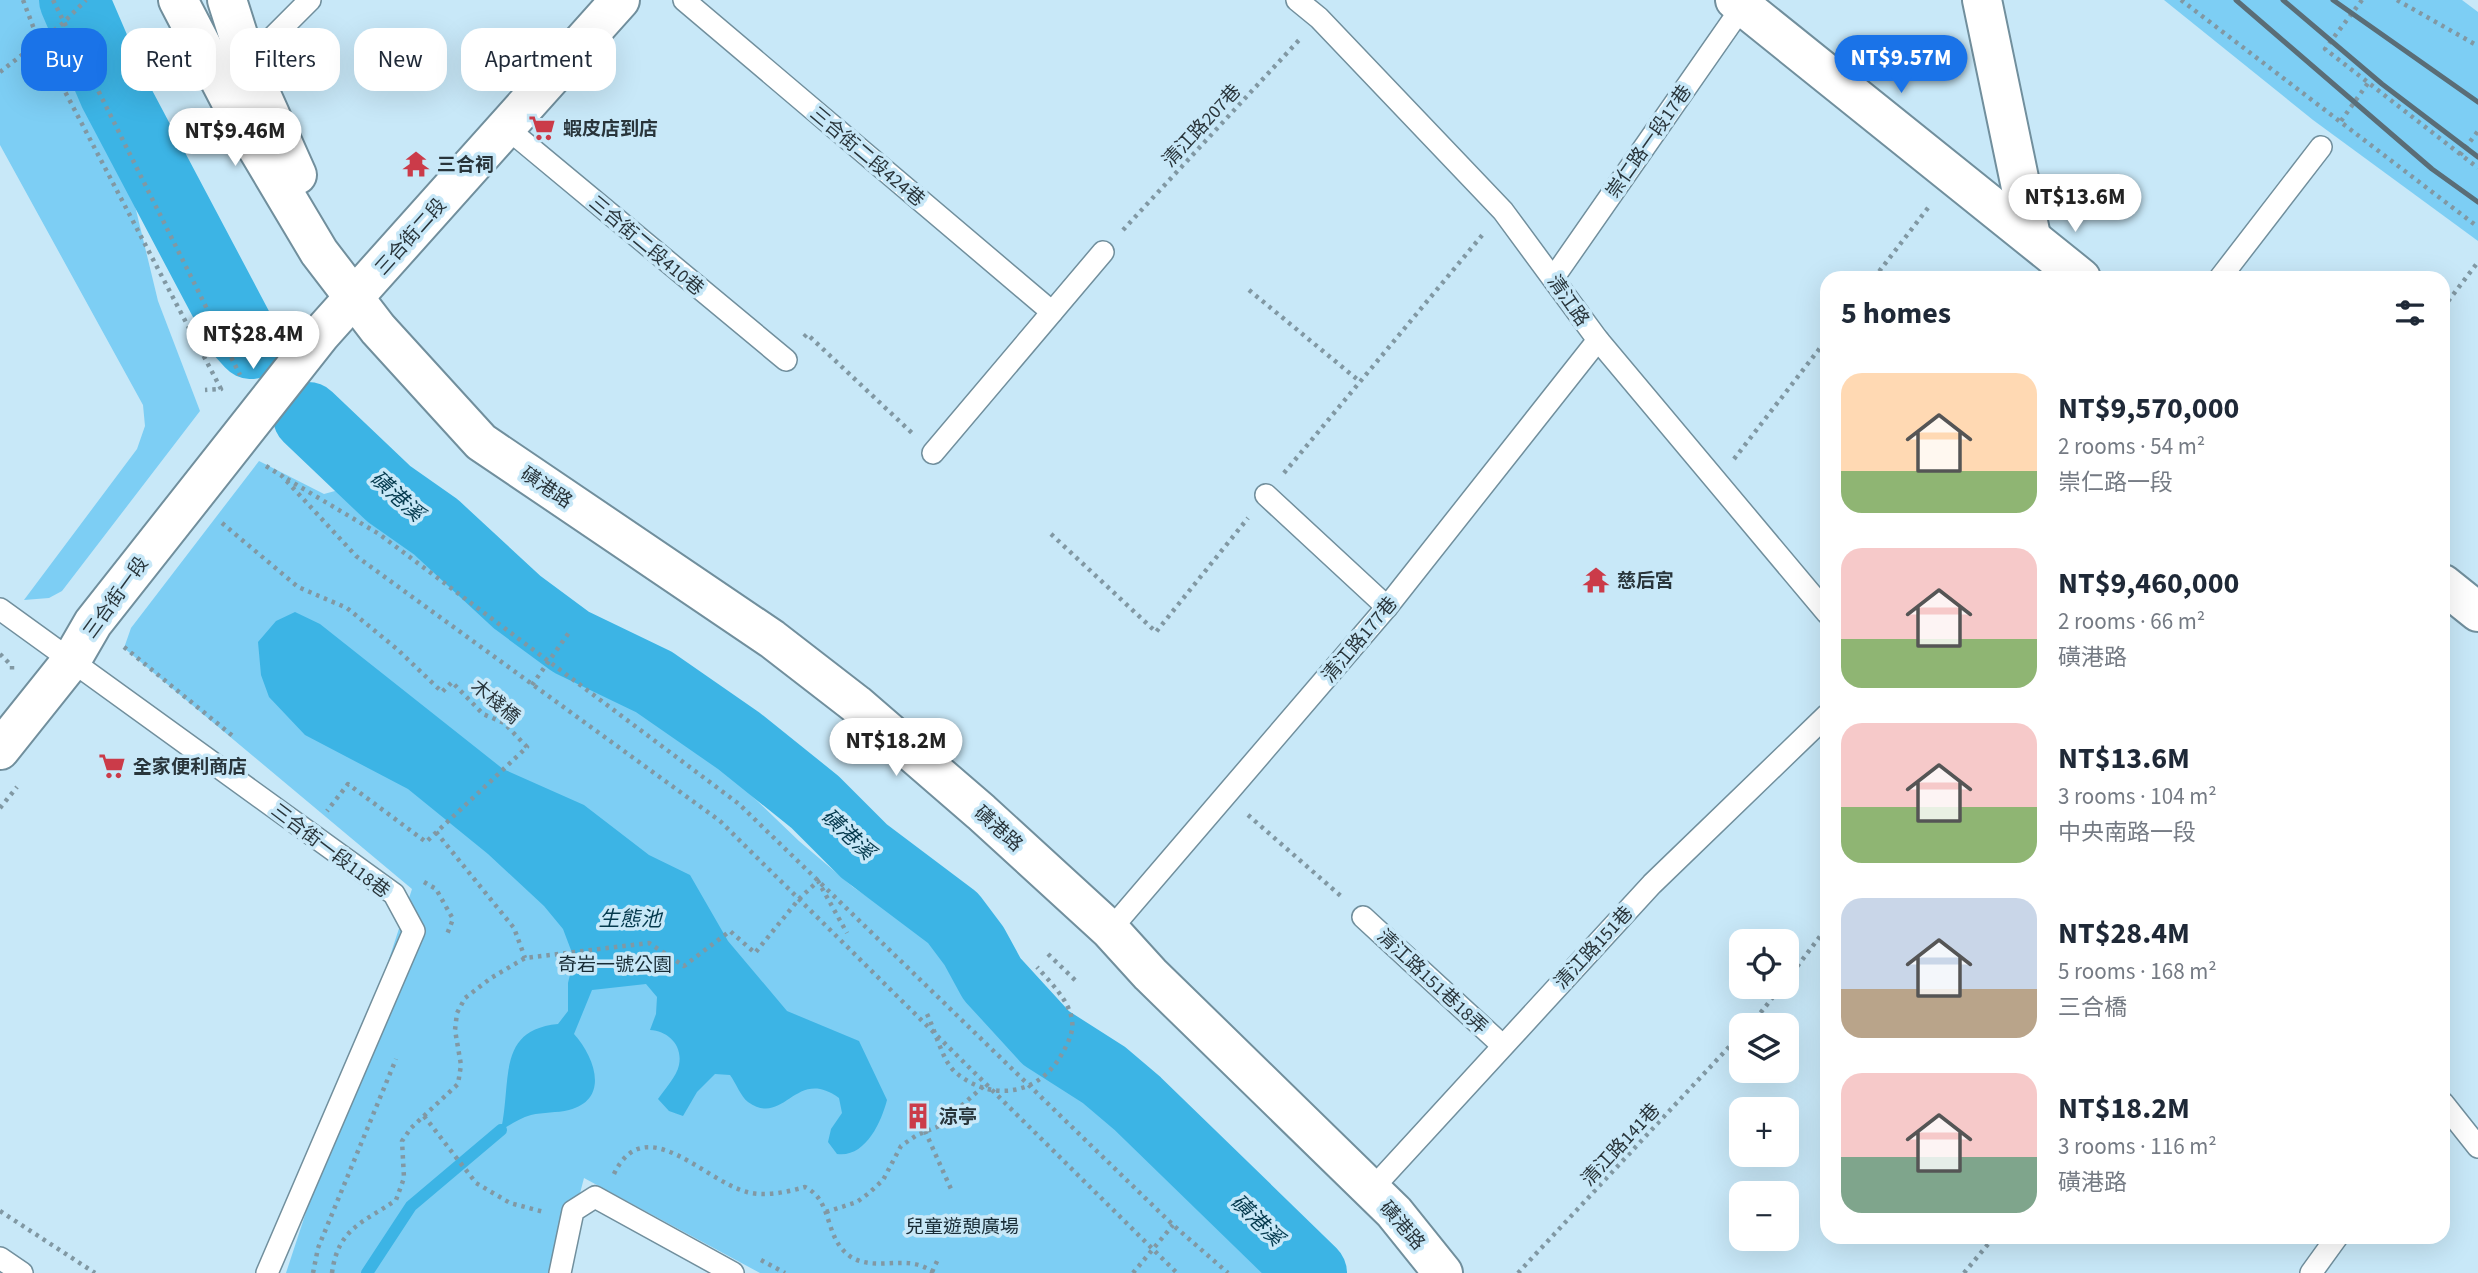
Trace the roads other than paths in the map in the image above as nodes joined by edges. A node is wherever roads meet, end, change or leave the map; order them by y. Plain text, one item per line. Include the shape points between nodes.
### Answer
1 (177, 0) edge
2 (227, 0) edge
3 (310, 0) edge
4 (620, 0) edge
5 (684, 0) edge
6 (1297, 0) edge
7 (1982, 0) edge
8 (1741, 2) edge
9 (236, 28) edge
10 (282, 28) edge
11 (260, 91) edge
12 (508, 129) junction
13 (2322, 147) dead end
14 (2031, 236) junction
15 (1103, 252) road end
16 (2073, 271) edge
17 (2225, 271) edge
18 (1554, 277) junction
19 (353, 298) junction
20 (1052, 312) junction
21 (1598, 340) junction
22 (312, 346) joint
23 (786, 360) road end
24 (933, 453) road end
25 (1266, 495) road end
26 (2450, 590) edge
27 (1820, 605) edge
28 (1387, 607) junction
29 (0, 609) edge
30 (2478, 612) edge
31 (71, 661) junction
32 (1820, 722) edge
33 (0, 750) edge
34 (1363, 917) road end
35 (1110, 930) junction
36 (1502, 1045) junction
37 (2450, 1112) edge
38 (2478, 1147) edge
39 (1371, 1190) junction
40 (2332, 1244) edge
41 (0, 1258) edge
42 (22, 1273) edge
43 (267, 1273) edge
44 (560, 1273) edge
45 (733, 1273) edge
46 (1443, 1273) edge
47 (2311, 1273) edge

1 - 19 street, 磺港路 via 241,121
2 - 9 street, 磺港路
3 - 10 lane
4 - 12 street, 三合街二段
5 - 20 lane, 三合街二段424巷
6 - 18 lane, 清江路 via 1503,211
7 - 14 street
8 - 14 street
8 - 18 lane, 崇仁路一段17巷
11 - 19 street, 磺港路
12 - 19 street, 三合街二段
12 - 23 lane, 三合街二段410巷
13 - 17 lane
14 - 16 street
15 - 20 lane
18 - 21 lane, 清江路
19 - 22 street, 三合街二段
19 - 35 street, 磺港路 via 481,442 783,647 981,812
20 - 24 lane
21 - 27 lane, 清江路
21 - 28 lane, 清江路177巷
22 - 31 street, 三合街一段 via 244,447 93,623
25 - 28 lane
26 - 30 street
28 - 35 lane, 清江路177巷
29 - 31 lane
31 - 33 street, 三合街一段
31 - 43 lane, 三合街一段118巷 via 394,894 414,932
32 - 36 lane, 清江路151巷 via 1652,884
34 - 36 lane, 清江路151巷18弄
35 - 39 street, 磺港路
36 - 39 lane, 清江路151巷
37 - 38 lane
39 - 46 street, 磺港路
40 - 47 lane
41 - 42 lane
44 - 45 lane via 573,1211 595,1197

